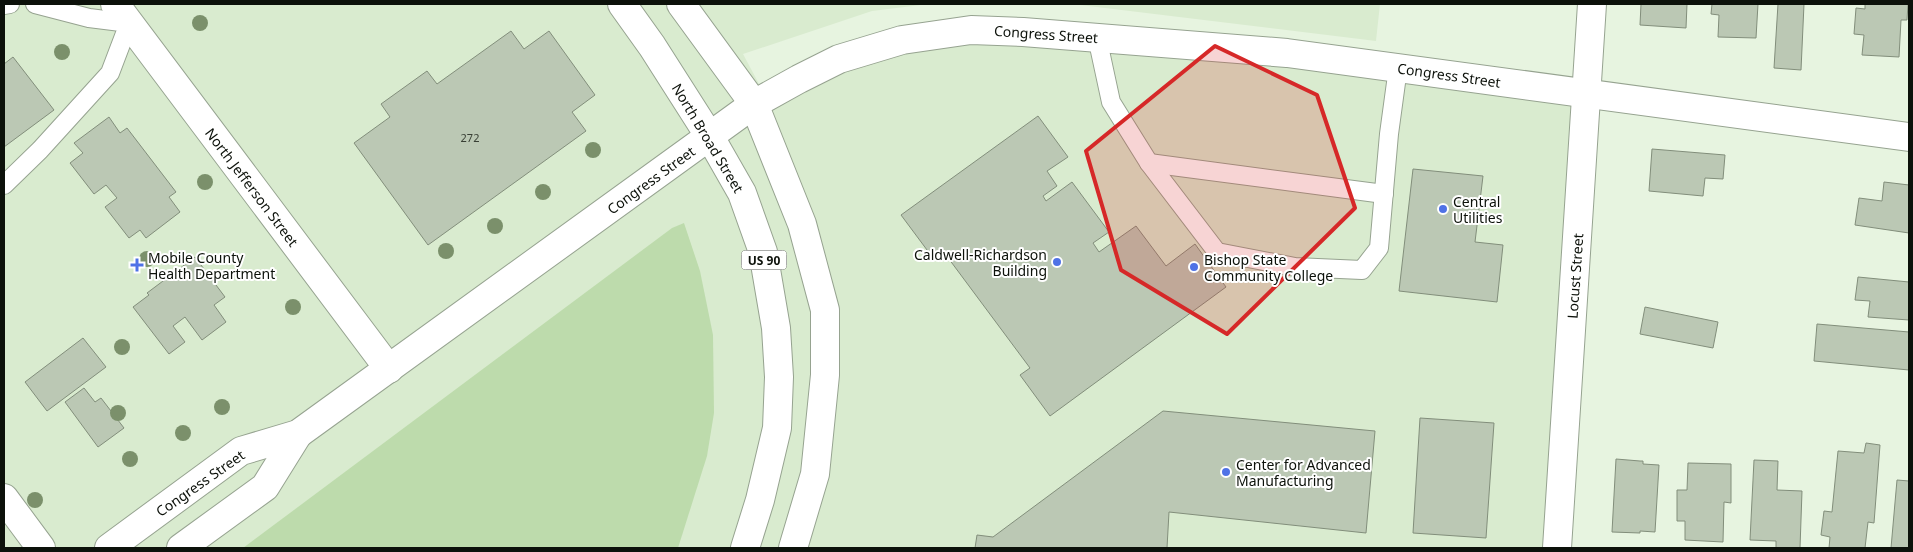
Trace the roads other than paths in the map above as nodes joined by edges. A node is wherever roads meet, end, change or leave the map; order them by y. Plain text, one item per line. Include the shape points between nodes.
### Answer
1 (10, 4) edge
2 (35, 4) edge
3 (622, 4) edge
4 (681, 4) edge
5 (1592, 4) edge
6 (4, 5) edge
7 (122, 14) edge
8 (1097, 37) junction
9 (1398, 68) junction
10 (1587, 93) junction
11 (754, 104) junction
12 (710, 137) junction
13 (1909, 137) edge
14 (1149, 163) junction
15 (4, 185) edge
16 (1384, 194) junction
17 (389, 370) junction
18 (298, 434) junction
19 (4, 498) edge
20 (41, 548) edge
21 (109, 548) edge
22 (181, 548) edge
23 (745, 548) edge
24 (793, 548) edge
25 (1557, 548) edge

1 - 6 lane
2 - 7 lane via 89,18
3 - 12 street, North Broad Street / US 90
4 - 11 street
5 - 10 street, Locust Street
7 - 15 lane via 110,73
7 - 17 street, North Jefferson Street
8 - 9 street, Congress Street via 1287,53
8 - 11 street, Congress Street via 970,30 902,40 839,59
8 - 14 lane via 1111,102
9 - 10 street, Congress Street
9 - 16 lane
10 - 13 street, Congress Street
10 - 25 street, Locust Street
11 - 12 street, Congress Street
11 - 24 street via 802,224 825,310 825,375 815,474
12 - 17 street, Congress Street
12 - 23 street, North Broad Street / US 90 via 742,193 760,244 776,328 779,377 777,428
14 - 16 lane
14 - 16 lane via 1217,252 1294,267 1362,270 1379,248
17 - 18 street, Congress Street
18 - 21 street, Congress Street via 240,451
18 - 22 street, Congress Street via 265,486
19 - 20 street

